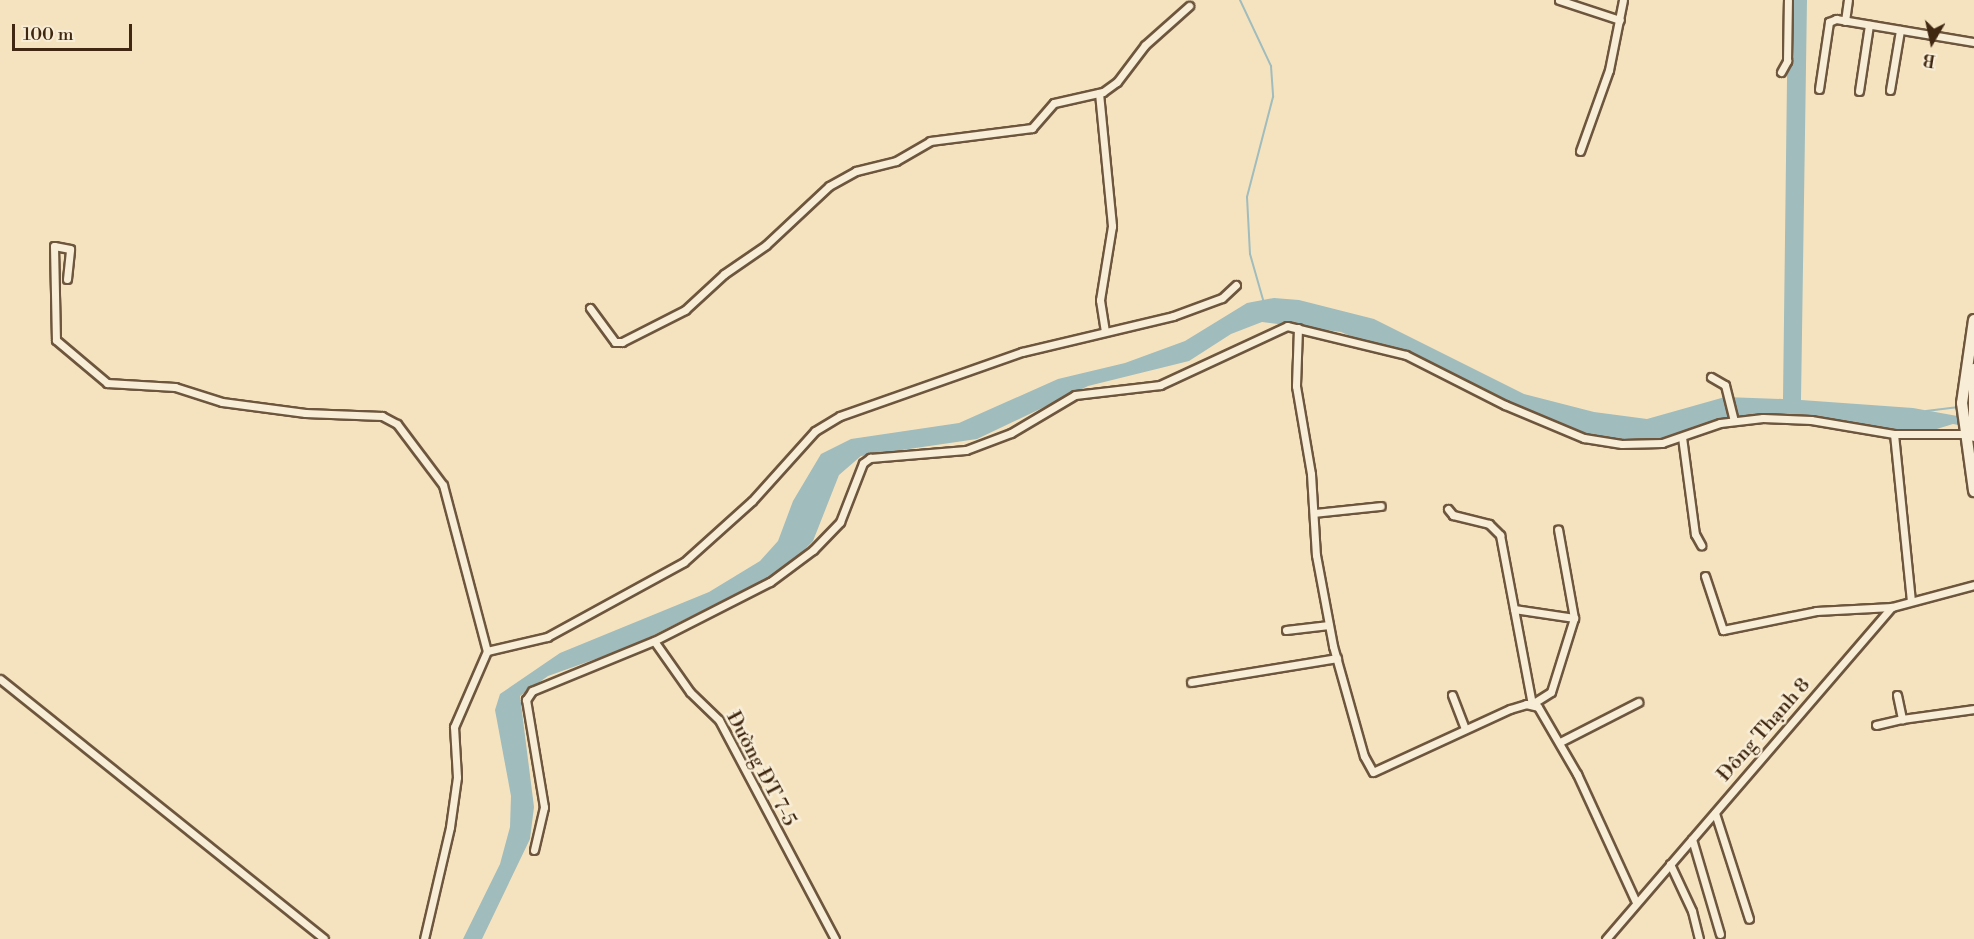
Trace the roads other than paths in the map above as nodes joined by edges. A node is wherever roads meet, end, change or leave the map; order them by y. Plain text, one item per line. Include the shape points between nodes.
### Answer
1 (1559, 0) edge
2 (1623, 0) edge
3 (1788, 0) edge
4 (1848, 0) edge
5 (1189, 6) dead end
6 (1620, 20) junction
7 (1845, 21) junction
8 (1869, 24) junction
9 (1900, 30) junction
10 (1974, 42) edge
11 (1781, 72) dead end
12 (1819, 89) dead end
13 (1890, 90) dead end
14 (1859, 91) dead end
15 (1100, 93) junction
16 (1580, 151) dead end
17 (67, 279) dead end
18 (1236, 285) dead end
19 (590, 308) dead end
20 (1974, 320) edge
21 (1299, 328) junction
22 (1105, 331) junction
23 (1970, 374) edge
24 (1711, 377) dead end
25 (1734, 419) junction
26 (1969, 433) edge
27 (1894, 434) junction
28 (1682, 437) junction
29 (1974, 491) edge
30 (1381, 506) dead end
31 (1448, 509) dead end
32 (1314, 513) junction
33 (1558, 529) dead end
34 (1701, 545) dead end
35 (1705, 576) dead end
36 (1974, 585) edge
37 (1911, 600) junction
38 (1892, 608) junction
39 (1514, 609) junction
40 (1574, 618) junction
41 (1329, 625) junction
42 (1286, 630) dead end
43 (654, 641) junction
44 (487, 651) junction
45 (1337, 658) junction
46 (0, 678) edge
47 (1191, 682) dead end
48 (1452, 695) dead end
49 (1897, 695) dead end
50 (1638, 702) dead end
51 (1532, 704) junction
52 (1974, 708) edge
53 (1902, 719) junction
54 (1876, 725) dead end
55 (1465, 729) junction
56 (1560, 742) junction
57 (1715, 813) junction
58 (1692, 838) junction
59 (534, 850) dead end
60 (1670, 864) junction
61 (1636, 902) junction
62 (1749, 920) dead end
63 (1720, 934) dead end
64 (324, 939) edge
65 (424, 939) edge
66 (836, 939) edge
67 (1606, 939) edge
68 (1699, 939) edge

1 - 6 street
2 - 6 street
3 - 11 street via 1787,61
4 - 7 street
5 - 15 street via 1145,45 1117,82
6 - 16 street via 1609,70
7 - 8 street
7 - 12 street via 1829,22
8 - 9 street
8 - 14 street
9 - 10 street
9 - 13 street
15 - 19 street via 1054,103 1032,128 930,141 896,161 856,171 829,186 685,310 622,342 615,342
15 - 22 street via 1112,226 1100,300
17 - 44 street via 70,249 54,246 56,340 107,382 175,387 222,402 382,416 397,423 443,485
18 - 22 street via 1222,298 1173,316
20 - 23 main road
21 - 28 street via 1406,355 1472,390 1584,438 1622,444
21 - 32 street via 1296,386
21 - 43 street via 1264,333 1220,360 1160,385 1075,395 1011,433 966,450 870,458 863,464 840,522 813,550 770,582
22 - 44 street via 1022,352 840,416 815,431 752,501 684,562 547,637
23 - 26 main road
24 - 25 street via 1725,385
25 - 27 street via 1811,420
25 - 28 street
26 - 27 street
26 - 29 main road
27 - 37 street
28 - 34 street via 1695,534
30 - 32 street
31 - 39 street via 1453,515 1489,524 1500,535
32 - 41 street
33 - 40 street
35 - 38 street via 1723,630 1816,611
36 - 37 street, Đông Thạnh 8
37 - 38 street, Đông Thạnh 8
38 - 57 street, Đông Thạnh 8
39 - 40 street
39 - 51 street
40 - 51 street via 1551,692
41 - 42 street
41 - 45 street
43 - 59 street via 532,691 526,700 543,786 544,807
43 - 66 street, Đường ĐT 7-5 via 690,692 719,720
44 - 65 street via 454,726 457,777 453,807
45 - 47 street
45 - 55 street via 1364,756 1373,772
46 - 64 street
48 - 55 street
49 - 53 street
50 - 56 street
51 - 55 street via 1510,709
51 - 56 street via 1549,720
52 - 53 street
53 - 54 street
56 - 61 street
57 - 58 street, Đông Thạnh 8
57 - 62 street
58 - 60 street, Đông Thạnh 8
58 - 63 street
60 - 61 street, Đông Thạnh 8
60 - 68 street via 1692,911
61 - 67 street, Đông Thạnh 8

